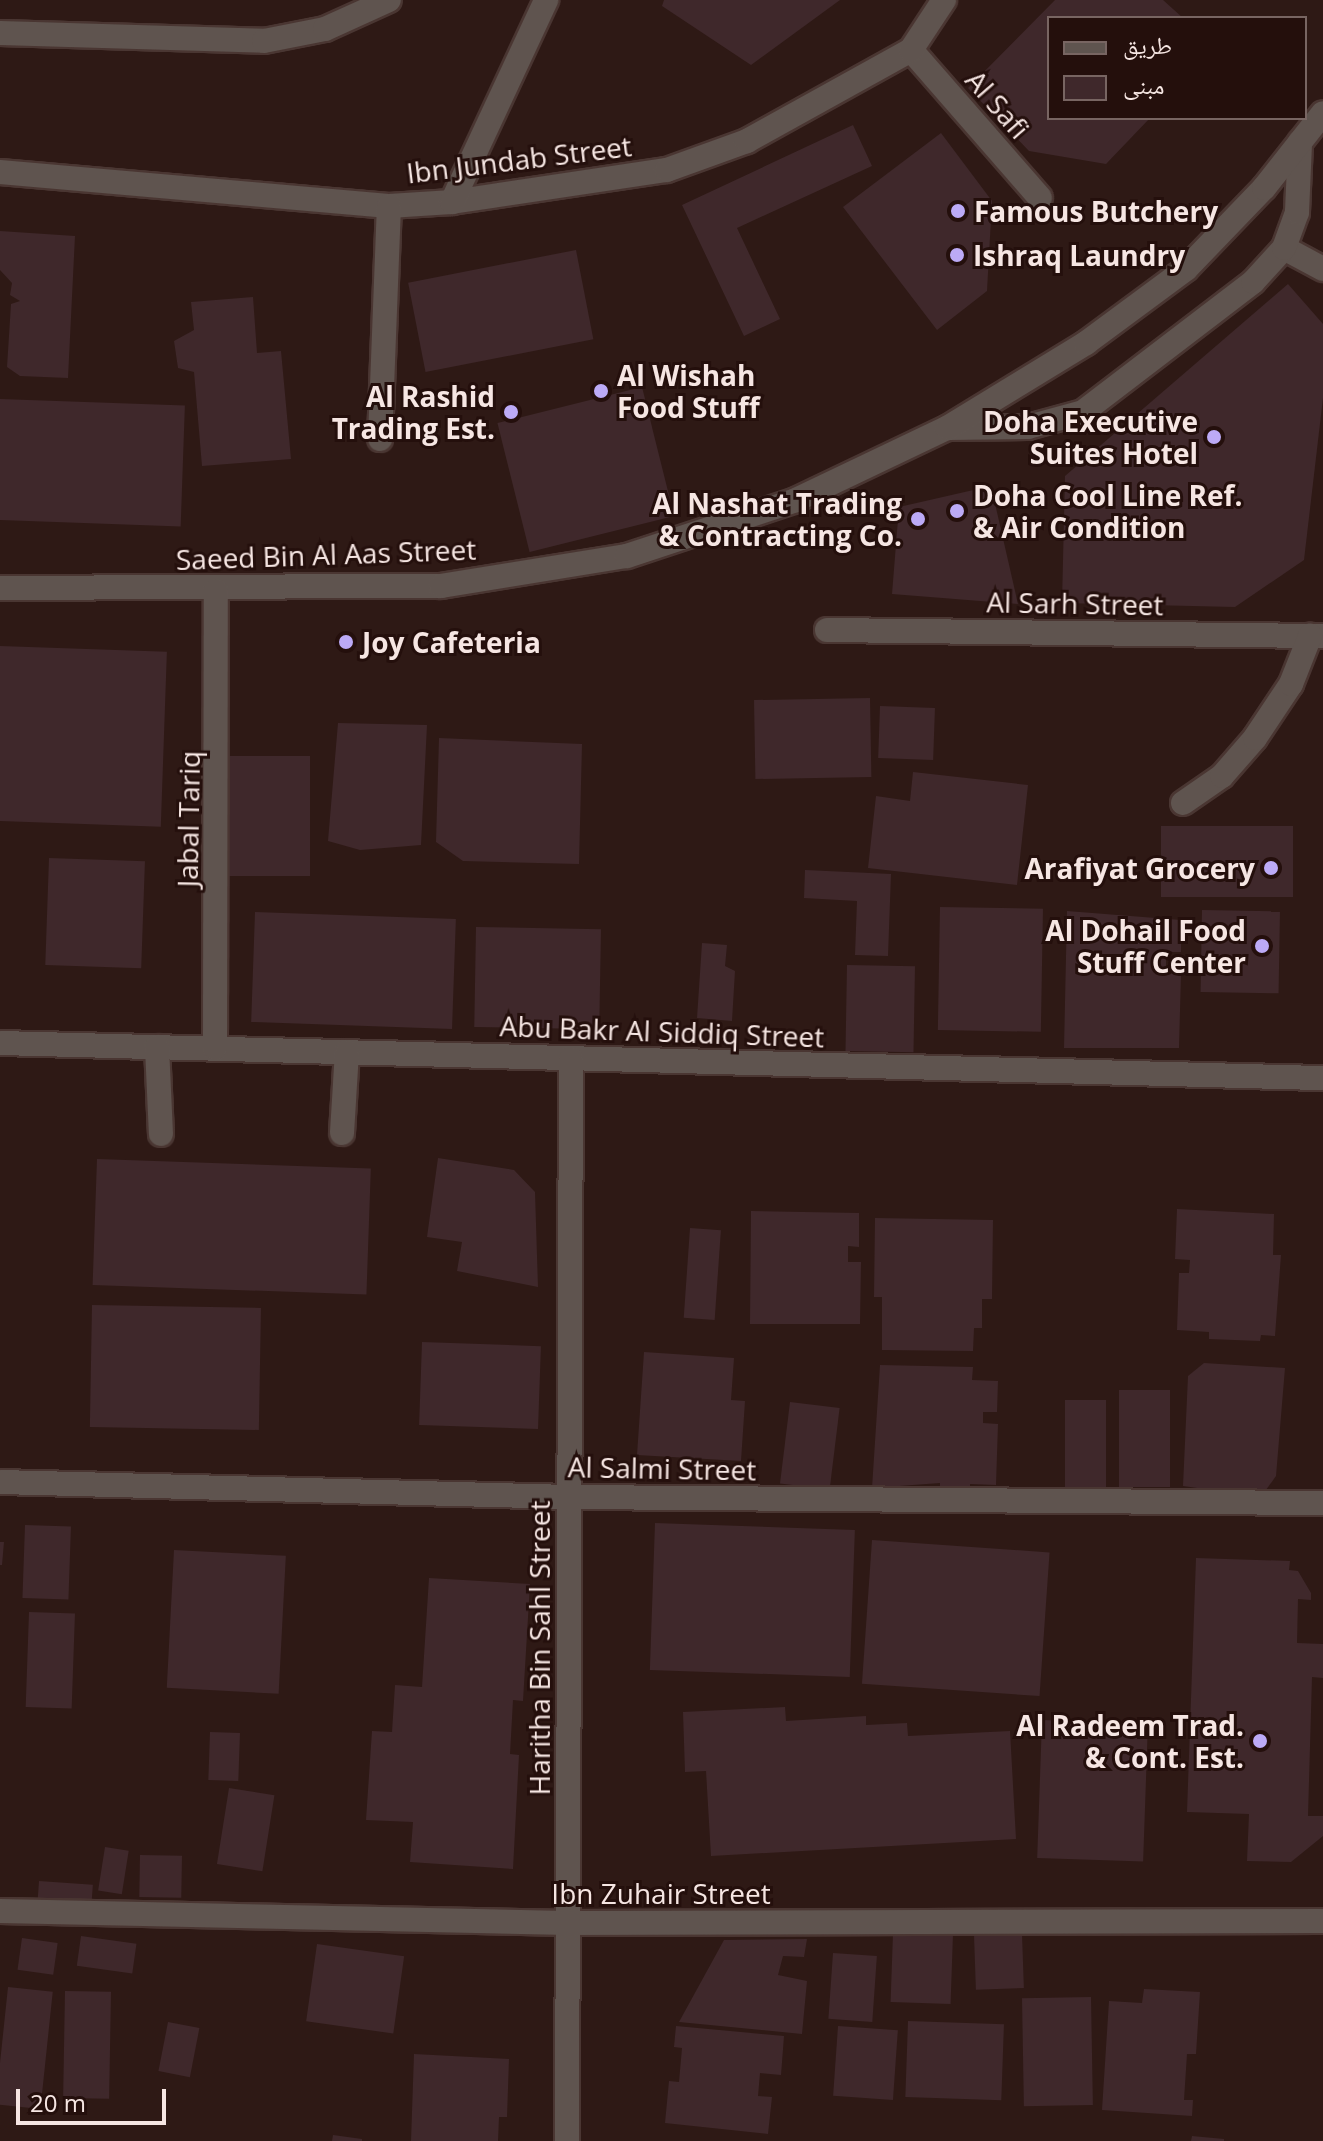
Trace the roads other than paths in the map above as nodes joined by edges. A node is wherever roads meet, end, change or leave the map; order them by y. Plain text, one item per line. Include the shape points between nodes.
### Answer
1 (389, 0) edge
2 (546, 0) edge
3 (944, 0) edge
4 (0, 33) edge
5 (911, 50) junction
6 (1323, 113) edge
7 (1300, 142) junction
8 (0, 172) edge
9 (1040, 198) dead end
10 (452, 202) junction
11 (389, 206) junction
12 (1284, 248) junction
13 (1323, 269) edge
14 (947, 428) junction
15 (380, 439) dead end
16 (0, 588) edge
17 (216, 591) junction
18 (827, 630) dead end
19 (1317, 636) edge
20 (1183, 803) dead end
21 (0, 1043) edge
22 (157, 1047) junction
23 (215, 1048) junction
24 (347, 1052) junction
25 (571, 1059) junction
26 (1323, 1078) edge
27 (342, 1133) dead end
28 (161, 1134) dead end
29 (0, 1482) edge
30 (570, 1497) junction
31 (1323, 1503) edge
32 (0, 1911) edge
33 (1323, 1921) edge
34 (568, 1923) junction
35 (567, 2141) edge

1 - 4 street via 325,29 264,41
2 - 10 street
3 - 5 street, Ibn Jundab Street
5 - 9 street, Al Safi
5 - 10 street, Ibn Jundab Street via 747,141 667,170
6 - 7 street, Saeed Bin Al Aas Street
7 - 12 street via 1297,212
7 - 14 street, Saeed Bin Al Aas Street via 1186,269 1086,343
8 - 11 street, Ibn Jundab Street
10 - 11 street, Ibn Jundab Street
11 - 15 street
12 - 13 street
12 - 14 street via 1253,282 1083,412 1028,427
14 - 17 street, Saeed Bin Al Aas Street via 796,500 627,556 441,586
16 - 17 street, Saeed Bin Al Aas Street
17 - 23 street, Jabal Tariq
18 - 19 street, Al Sarh Street
19 - 20 street via 1255,738 1222,776
21 - 22 street, Abu Bakr Al Siddiq Street
22 - 23 street, Abu Bakr Al Siddiq Street
22 - 28 street
23 - 24 street, Abu Bakr Al Siddiq Street
24 - 25 street, Abu Bakr Al Siddiq Street
24 - 27 street
25 - 26 street, Abu Bakr Al Siddiq Street
25 - 30 street, Haritha Bin Sahl Street
29 - 30 street, Al Salmi Street
30 - 31 street, Al Salmi Street
30 - 34 street, Haritha Bin Sahl Street
32 - 34 street, Ibn Zuhair Street
33 - 34 street, Ibn Zuhair Street
34 - 35 street, Haritha Bin Sahl Street

